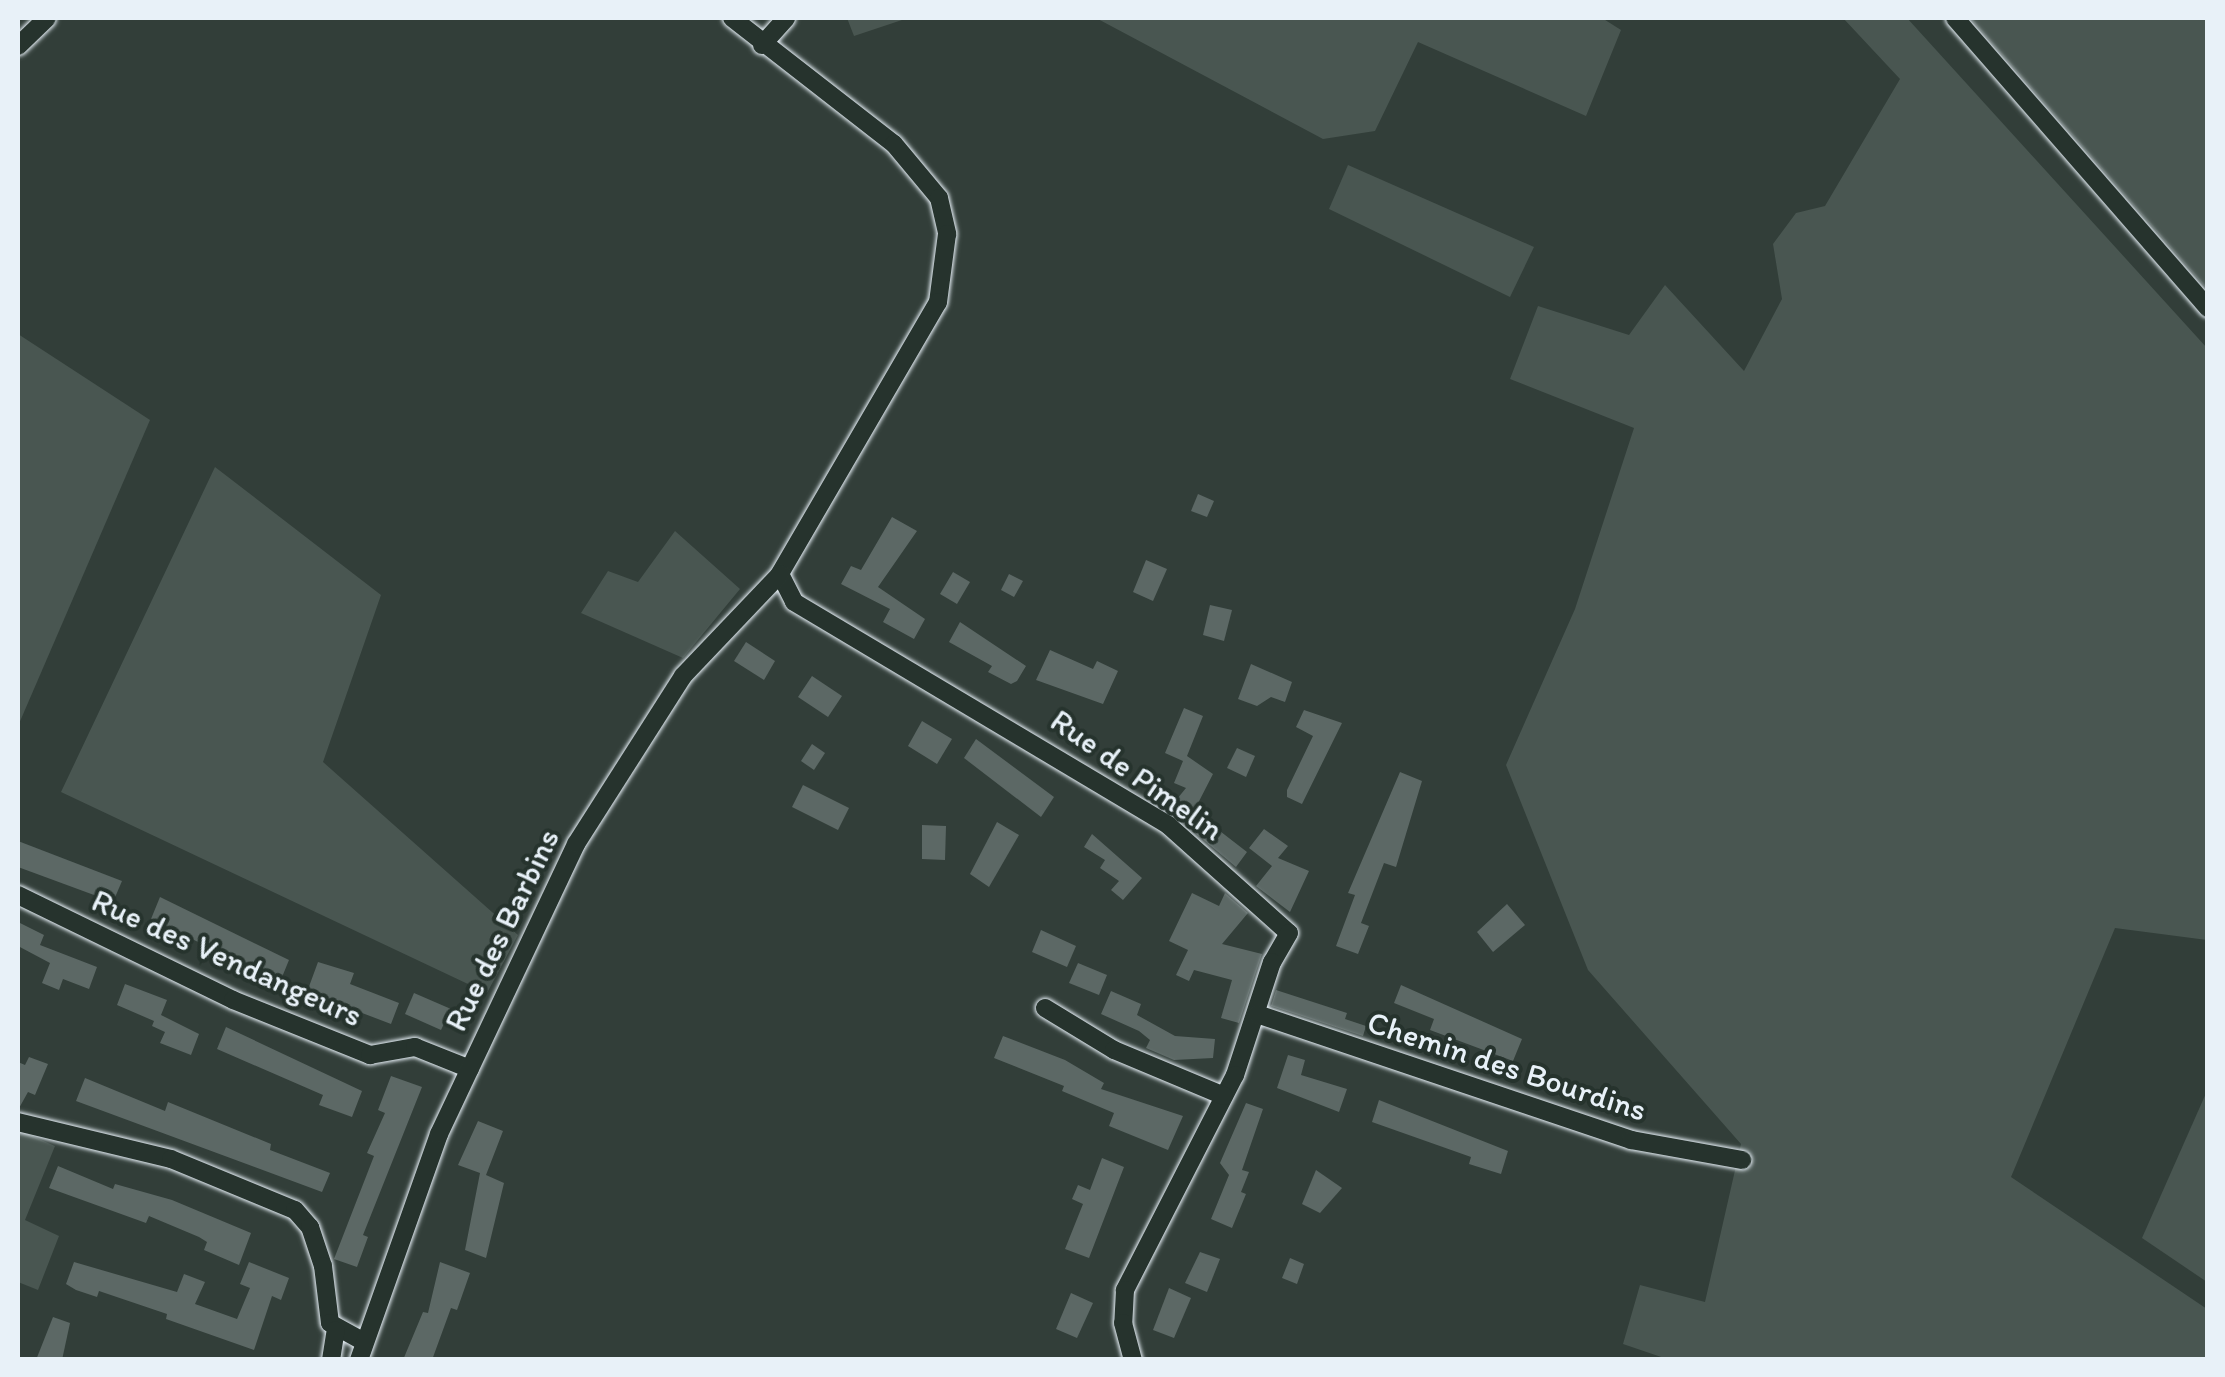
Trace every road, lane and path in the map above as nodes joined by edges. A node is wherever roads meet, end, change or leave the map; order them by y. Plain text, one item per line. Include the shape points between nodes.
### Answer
1 (47, 18) edge
2 (732, 18) edge
3 (786, 18) edge
4 (1956, 18) edge
5 (18, 46) edge
6 (762, 46) junction
7 (2208, 308) edge
8 (780, 574) junction
9 (764, 591) junction
10 (794, 602) junction
11 (18, 895) edge
12 (1044, 1008) dead end
13 (1258, 1014) junction
14 (470, 1069) junction
15 (1224, 1096) junction
16 (18, 1122) edge
17 (1742, 1160) dead end
18 (336, 1330) junction
19 (361, 1351) edge
20 (331, 1360) edge
21 (1133, 1360) edge

1 - 5 street
2 - 6 street
3 - 6 street
4 - 7 street
6 - 8 street via 894,144 939,198 947,234 938,302
8 - 9 street, Rue des Barbins
8 - 10 street
9 - 10 street, Rue de Pimelin
9 - 14 street, Rue des Barbins via 683,676 628,755 576,844
10 - 13 street, Rue de Pimelin via 1101,780 1236,882 1290,932 1272,962
11 - 14 street, Rue des Vendangeurs via 234,1000 370,1056 415,1047
12 - 15 street via 1114,1050
13 - 15 street, Rue de Pimelin
13 - 17 street, Chemin des Bourdins via 1631,1140
14 - 19 street, Rue des Barbins via 416,1192
15 - 21 street, Rue de Pimelin via 1125,1290 1122,1323
16 - 18 street via 170,1159 295,1210 310,1227 326,1280 326,1315
18 - 19 street
18 - 20 street

